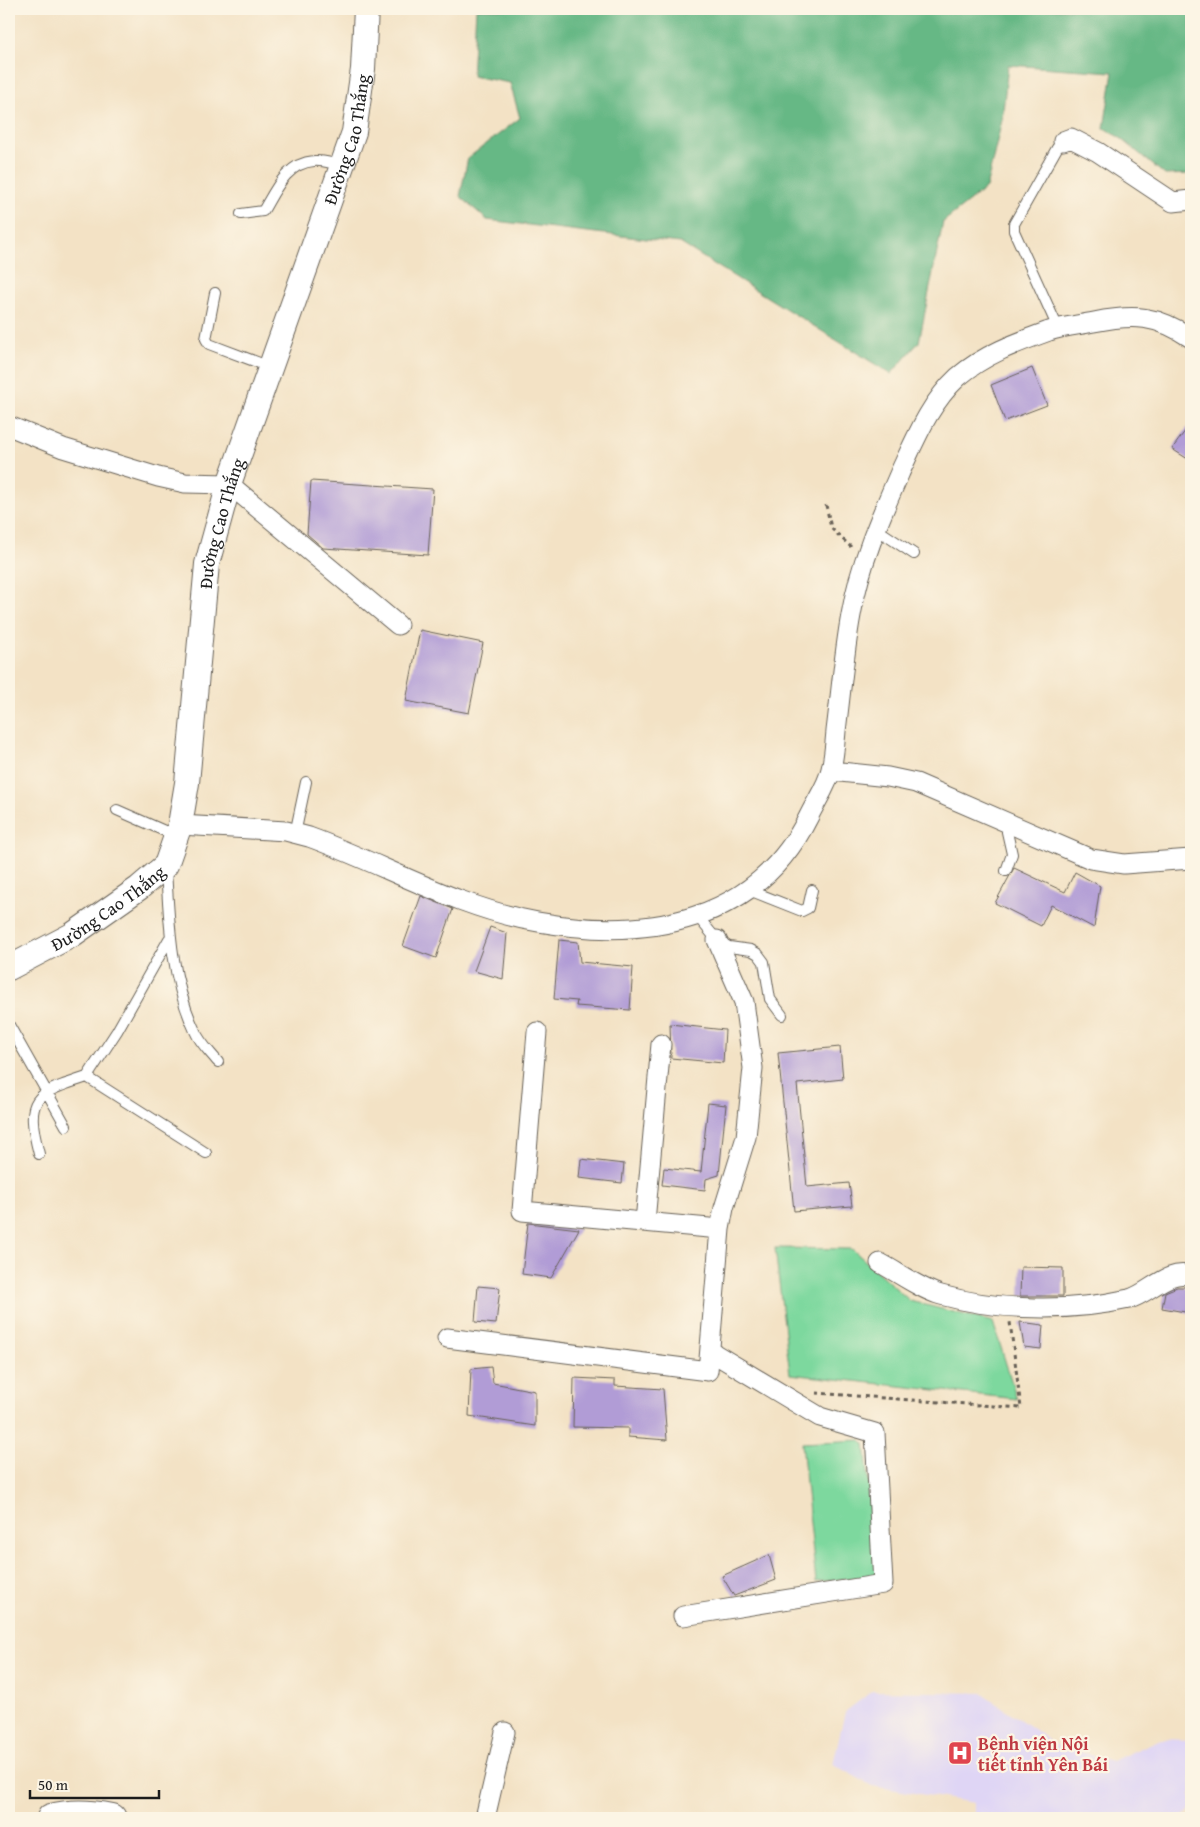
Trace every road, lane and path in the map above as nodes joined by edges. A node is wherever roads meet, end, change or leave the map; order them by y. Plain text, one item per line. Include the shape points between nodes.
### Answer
1 (366, 9) edge
2 (1063, 141) joint
3 (343, 165) junction
4 (1191, 200) edge
5 (241, 214) dead end
6 (215, 293) dead end
7 (1058, 328) junction
8 (1191, 338) edge
9 (270, 367) junction
10 (9, 426) edge
11 (229, 484) junction
12 (826, 505) dead end
13 (875, 528) junction
14 (866, 552) junction
15 (914, 554) dead end
16 (398, 625) dead end
17 (831, 771) junction
18 (306, 782) dead end
19 (116, 810) dead end
20 (1011, 824) junction
21 (178, 830) junction
22 (294, 834) junction
23 (1191, 858) edge
24 (166, 865) junction
25 (1006, 871) dead end
26 (749, 890) junction
27 (812, 890) dead end
28 (698, 917) junction
29 (169, 938) junction
30 (716, 940) junction
31 (9, 968) edge
32 (782, 1015) dead end
33 (9, 1025) edge
34 (537, 1032) dead end
35 (661, 1044) dead end
36 (218, 1062) dead end
37 (88, 1077) junction
38 (47, 1090) junction
39 (66, 1126) dead end
40 (206, 1153) dead end
41 (38, 1154) dead end
42 (645, 1222) junction
43 (720, 1229) junction
44 (880, 1263) dead end
45 (1191, 1276) edge
46 (1008, 1307) junction
47 (448, 1338) dead end
48 (710, 1351) junction
49 (814, 1393) dead end
50 (683, 1616) dead end
51 (505, 1732) dead end
52 (51, 1818) edge
53 (112, 1818) edge
54 (485, 1818) edge

1 - 3 street, Đường Cao Thắng via 363,69 354,132
2 - 4 street via 1071,138 1098,152 1173,202
2 - 7 lane via 1014,224 1014,231
3 - 5 lane via 314,161 302,164 278,184 263,211
3 - 9 street, Đường Cao Thắng
6 - 9 lane via 206,339 209,344
7 - 8 street via 1124,316 1142,317 1175,328
7 - 13 street via 993,353 957,378 942,394 927,414
9 - 11 street, Đường Cao Thắng
10 - 11 street via 63,448 158,477 185,483
11 - 16 street
11 - 21 street, Đường Cao Thắng via 207,564 187,783
12 - 14 path via 835,535
13 - 14 street
13 - 15 lane
14 - 17 street via 850,618
17 - 20 street via 916,783
17 - 26 street via 789,850
18 - 22 lane
19 - 21 lane
20 - 23 street via 1071,851 1109,862 1145,864
20 - 25 lane via 1007,832 1012,854
21 - 22 street
21 - 24 street, Đường Cao Thắng
22 - 28 street via 322,842 499,914 538,922 613,929 647,927
24 - 29 lane
24 - 31 street, Đường Cao Thắng via 72,935
26 - 27 lane via 802,911 808,908
26 - 28 street
28 - 30 lane
29 - 36 lane via 173,962 195,1032
29 - 37 lane
30 - 32 lane via 729,947 758,954 764,962 770,999
30 - 43 street via 744,1002 753,1068 746,1136
33 - 38 lane
34 - 42 street via 522,1211
35 - 42 street
37 - 38 lane
37 - 40 lane
38 - 39 lane
38 - 41 lane via 32,1111
42 - 43 street
43 - 48 street
44 - 46 street via 940,1295
45 - 46 street via 1185,1274 1165,1279 1131,1298 1097,1304 1032,1309
46 - 49 path via 1021,1408
47 - 48 street via 708,1371
48 - 50 street via 820,1417 875,1433 883,1584
51 - 54 street
52 - 53 main road via 61,1815

